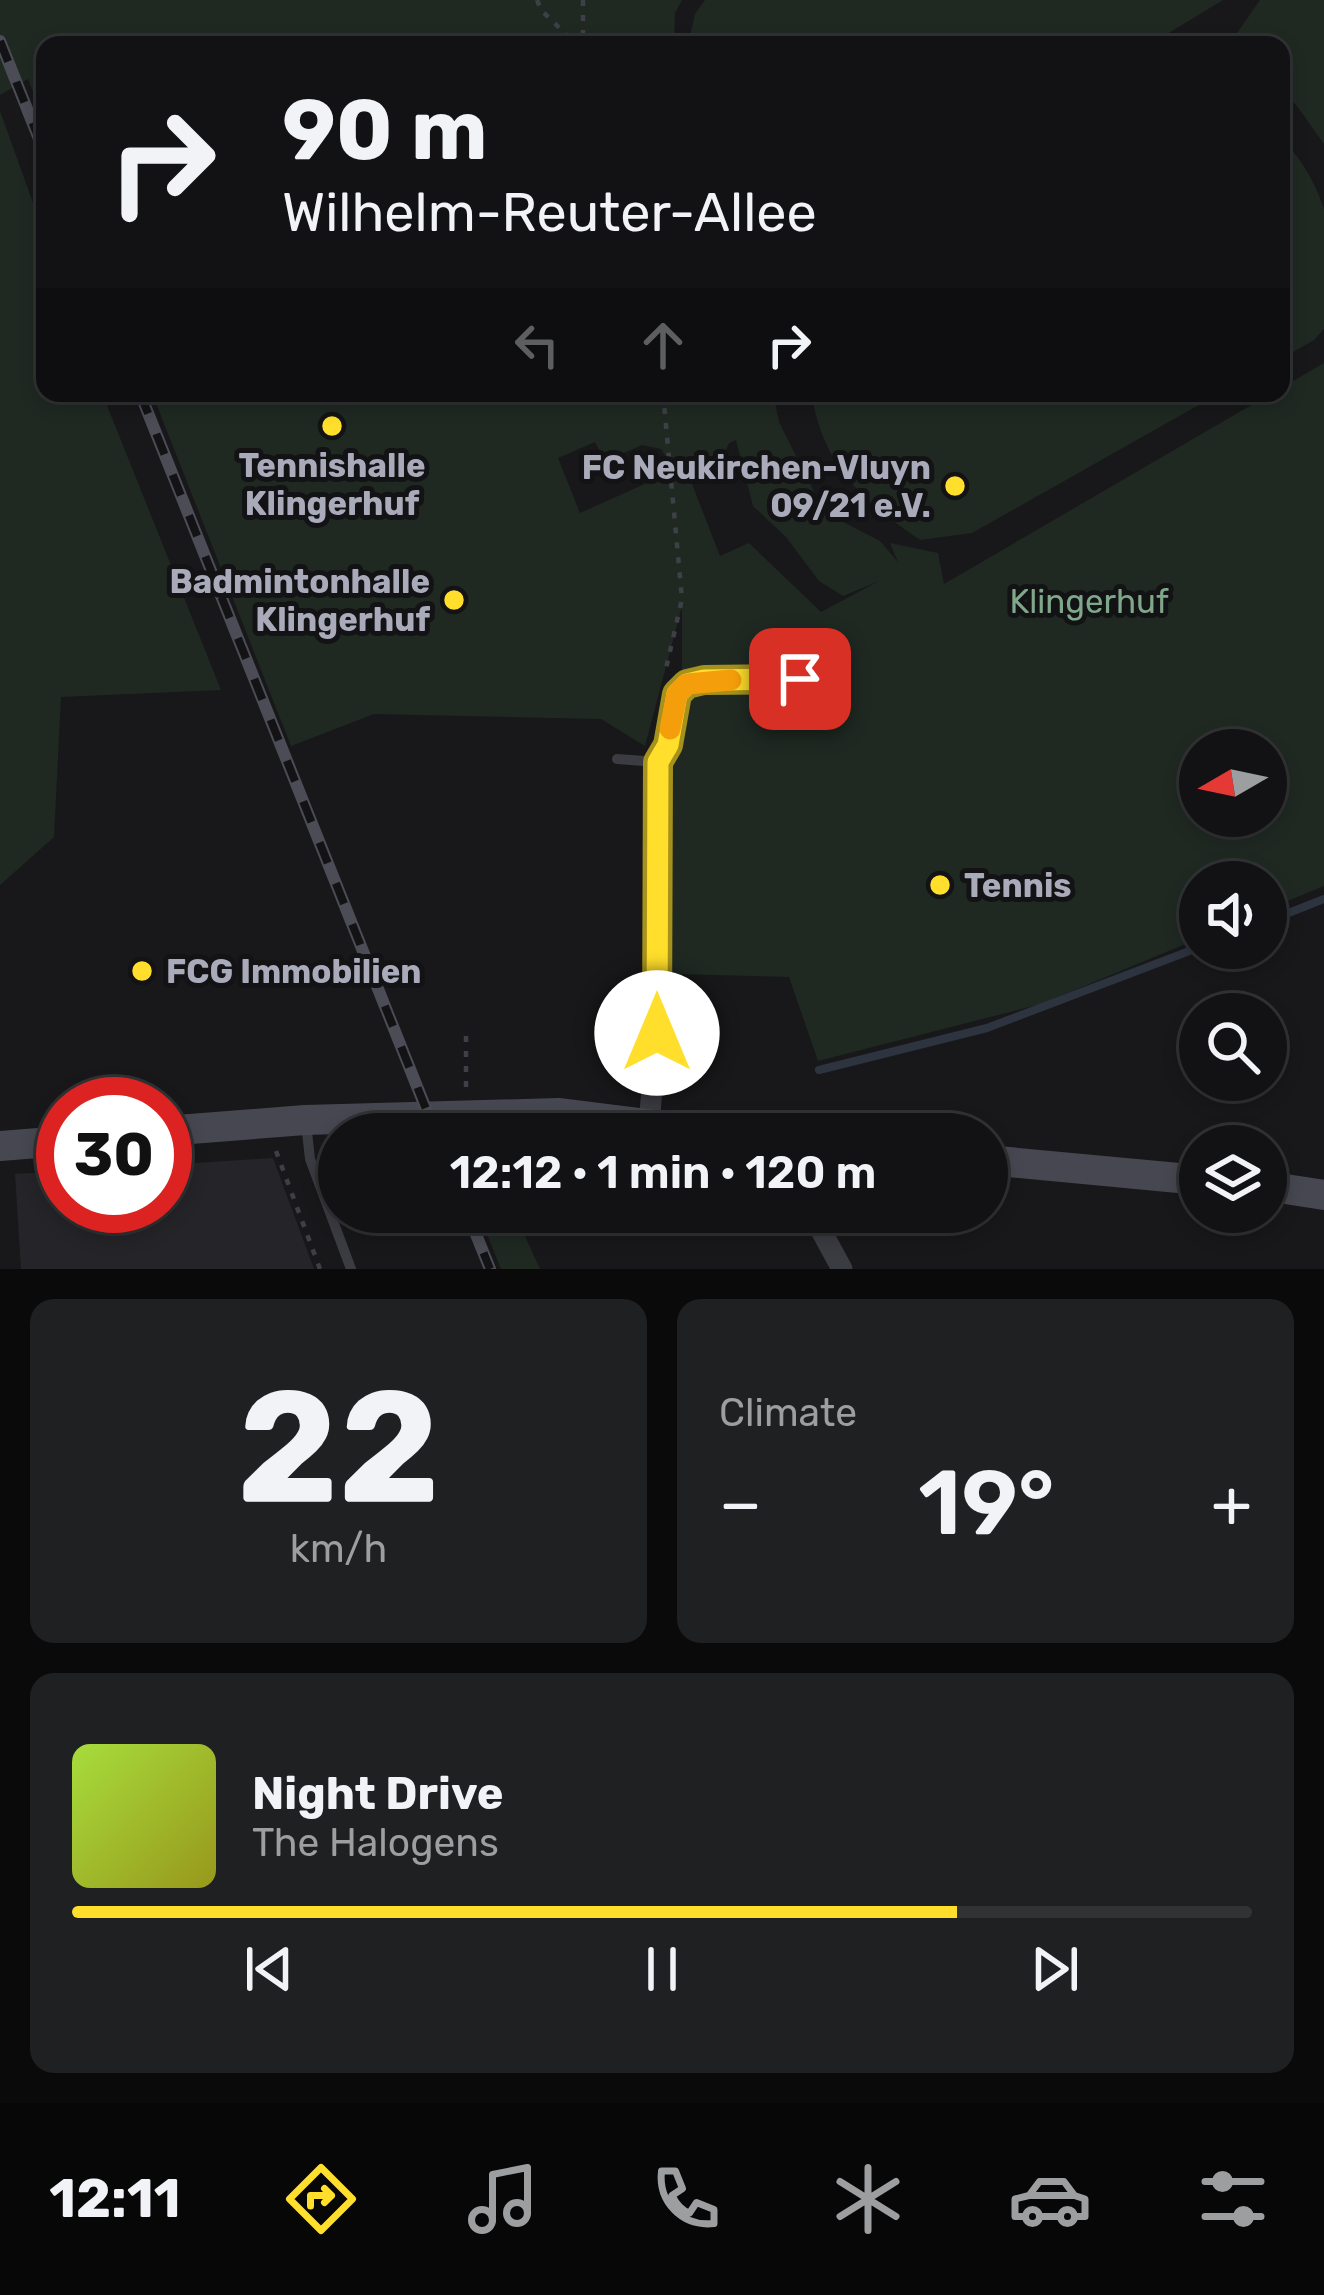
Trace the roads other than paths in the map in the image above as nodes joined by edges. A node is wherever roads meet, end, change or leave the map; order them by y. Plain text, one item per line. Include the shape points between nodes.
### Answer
1 (800, 679) dead end
2 (617, 759) dead end
3 (658, 762) junction
4 (657, 1033) junction
5 (621, 1036) dead end
6 (650, 1113) edge
7 (305, 1120) junction
8 (318, 1120) edge
9 (192, 1130) edge
10 (36, 1143) edge
11 (0, 1146) edge
12 (1008, 1162) edge
13 (1179, 1178) edge
14 (1287, 1189) edge
15 (1324, 1195) edge
16 (822, 1233) edge
17 (351, 1269) edge
18 (842, 1269) edge

1 - 3 street via 687,684
2 - 3 lane
3 - 4 street
4 - 5 lane
4 - 6 street
7 - 8 main road
7 - 9 main road
7 - 17 lane via 310,1159
10 - 11 main road
12 - 13 main road
14 - 15 main road
16 - 18 street

